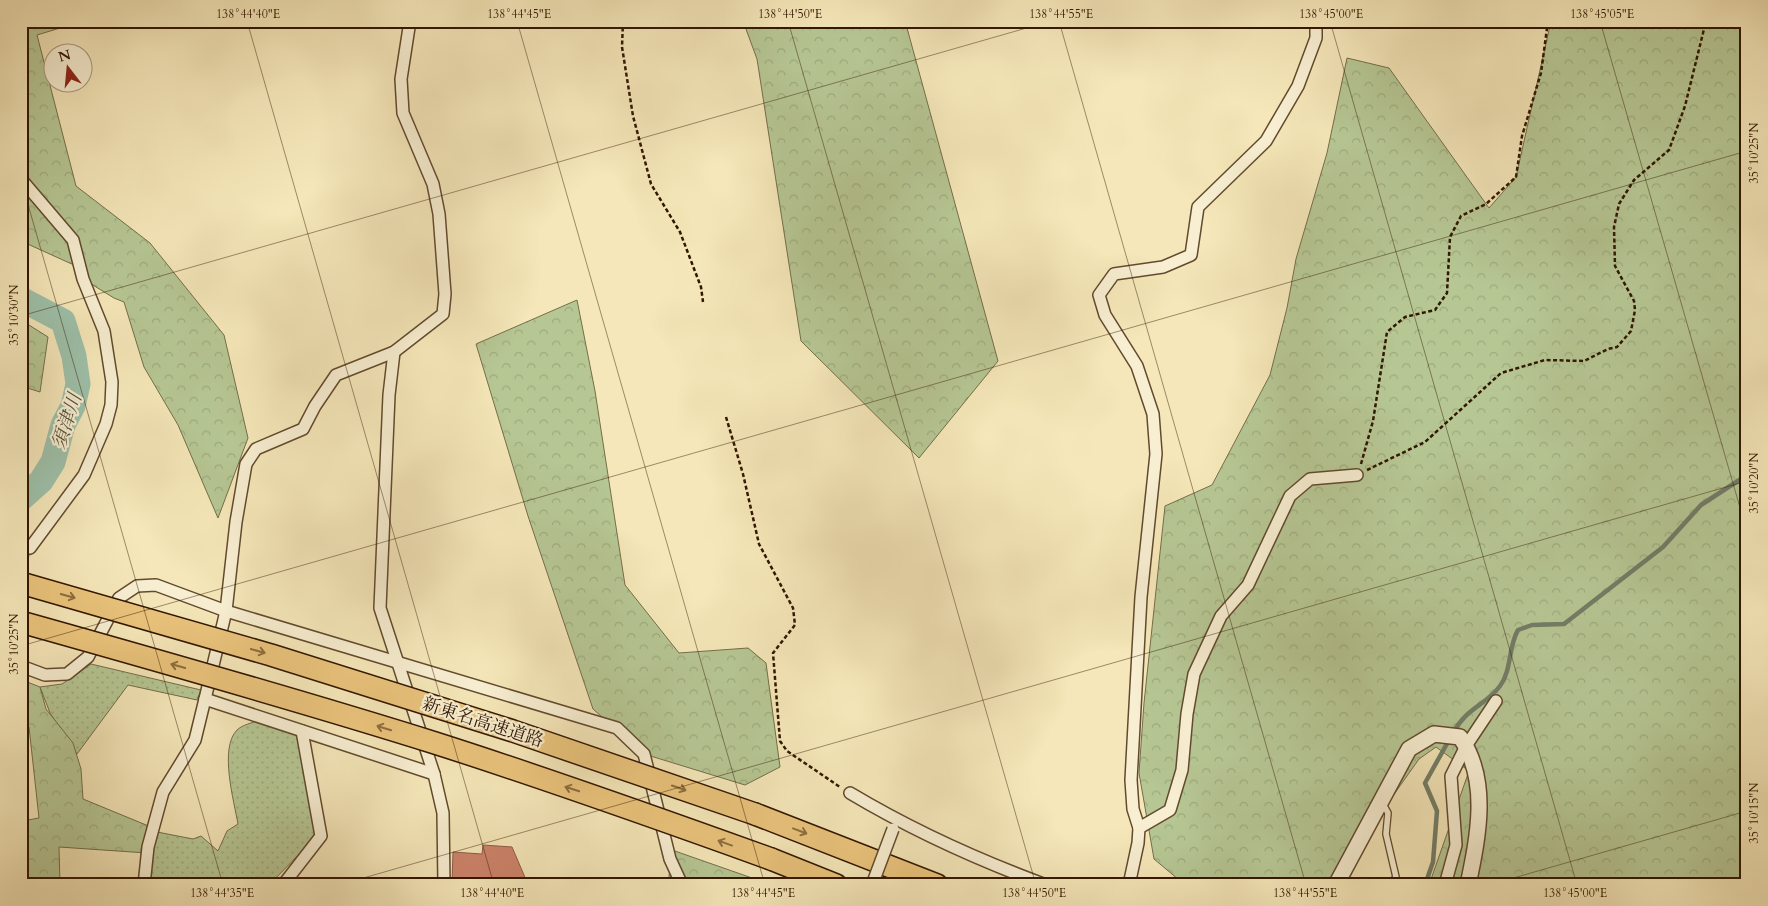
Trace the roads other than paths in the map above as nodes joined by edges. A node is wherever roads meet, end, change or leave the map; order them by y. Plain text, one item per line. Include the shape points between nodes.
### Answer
1 (410, 21) edge
2 (1316, 21) edge
3 (21, 179) edge
4 (394, 352) junction
5 (1357, 475) road end
6 (30, 548) tunnel mouth
7 (21, 583) edge
8 (226, 611) junction
9 (21, 622) edge
10 (397, 661) junction
11 (21, 666) edge
12 (205, 700) junction
13 (1496, 701) dead end
14 (302, 731) junction
15 (1463, 741) junction
16 (434, 774) junction
17 (850, 793) road end
18 (1381, 800) junction
19 (894, 824) junction
20 (1139, 828) junction
21 (144, 885) edge
22 (283, 885) edge
23 (444, 885) edge
24 (682, 885) edge
25 (836, 885) edge
26 (872, 885) edge
27 (937, 885) edge
28 (1046, 885) edge
29 (1129, 885) edge
30 (1336, 885) edge
31 (1390, 885) edge
32 (1445, 885) edge
33 (1468, 885) edge

1 - 4 street via 401,79 402,113 433,184 439,214 445,294 443,314
2 - 20 street via 1316,38 1298,86 1266,142 1198,207 1192,255 1163,267 1114,274 1099,295 1105,315 1137,366 1154,424 1156,454 1141,597 1131,780 1133,809
3 - 6 street via 73,240 83,279 104,331 112,382 106,424 84,475
4 - 8 street via 336,375 314,406 303,429 256,449 246,464
4 - 10 street via 389,395 380,608
5 - 20 street via 1310,479 1290,496 1248,584 1221,616 1194,674 1182,770 1170,810
7 -> 27 highway, 新東名高速道路, bridge via 271,655 495,725 755,814
8 - 10 street
8 - 11 street via 156,585 137,586 119,598 88,657 67,674 45,675
8 - 12 street
25 -> 9 highway, 新東名高速道路, bridge via 624,806 437,744 256,688
10 - 16 street
10 - 24 street via 617,728 644,754 670,859
12 - 14 street
12 - 21 street via 194,740 163,792 148,847
13 - 15 street
14 - 16 street
14 - 22 street via 321,836
15 - 18 street via 1434,734 1409,748
15 - 32 street via 1451,776 1456,844
15 - 33 street via 1473,761 1478,788 1479,833
16 - 23 street via 443,813
17 - 19 street
18 - 30 street
18 - 31 lane via 1388,813 1386,834 1396,877
19 - 26 street, bridge
19 - 28 street
20 - 29 street

